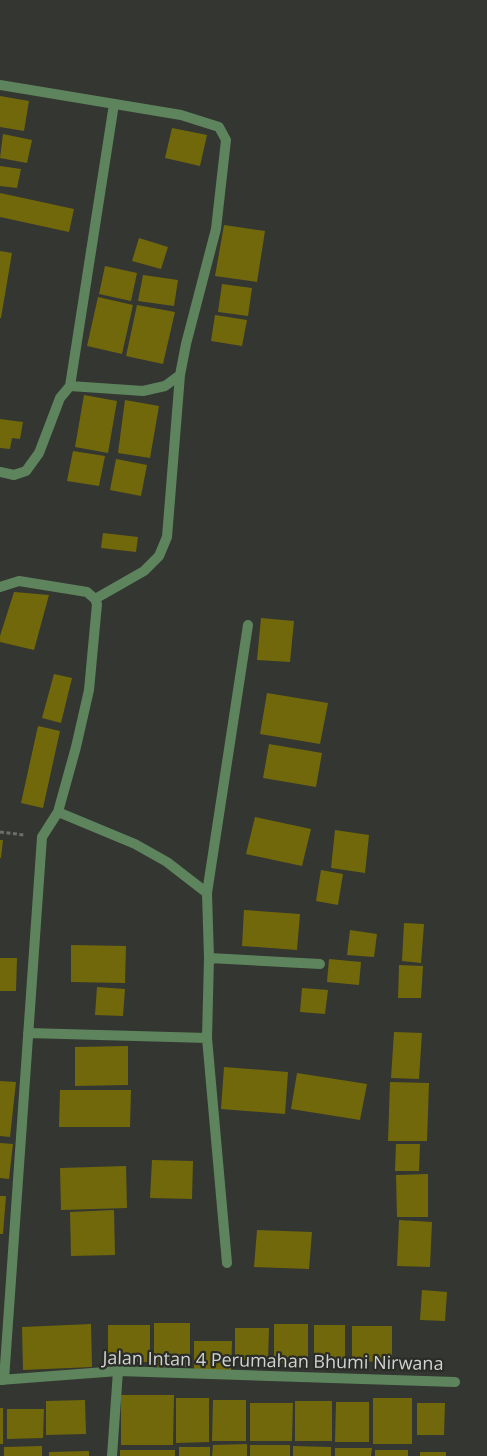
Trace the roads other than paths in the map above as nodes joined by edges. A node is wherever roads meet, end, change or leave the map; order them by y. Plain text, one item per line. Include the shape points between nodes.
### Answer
1 (0, 85) edge
2 (114, 104) junction
3 (180, 375) junction
4 (70, 386) junction
5 (0, 472) edge
6 (0, 587) edge
7 (95, 599) junction
8 (248, 625) dead end
9 (58, 812) junction
10 (207, 893) junction
11 (208, 958) junction
12 (320, 964) dead end
13 (28, 1033) junction
14 (207, 1038) junction
15 (227, 1263) dead end
16 (118, 1371) junction
17 (2, 1380) edge
18 (455, 1382) dead end
19 (112, 1456) edge

1 - 2 street
2 - 3 street via 181,115 219,127 226,140 216,229
2 - 4 street
3 - 4 street via 165,386 143,391
3 - 7 street via 167,536 160,556 144,571
4 - 5 street via 60,398 39,453 26,472 14,475
6 - 7 street via 19,581 87,592
7 - 9 street via 89,690
8 - 10 street
9 - 10 street via 135,844 167,862
9 - 13 street via 42,837
10 - 11 street
11 - 12 street
11 - 14 street
13 - 14 street
13 - 17 street
14 - 15 street
16 - 17 street, Jalan Intan 4 Perumahan Bhumi Nirwana
16 - 18 street, Jalan Intan 4 Perumahan Bhumi Nirwana
16 - 19 street

